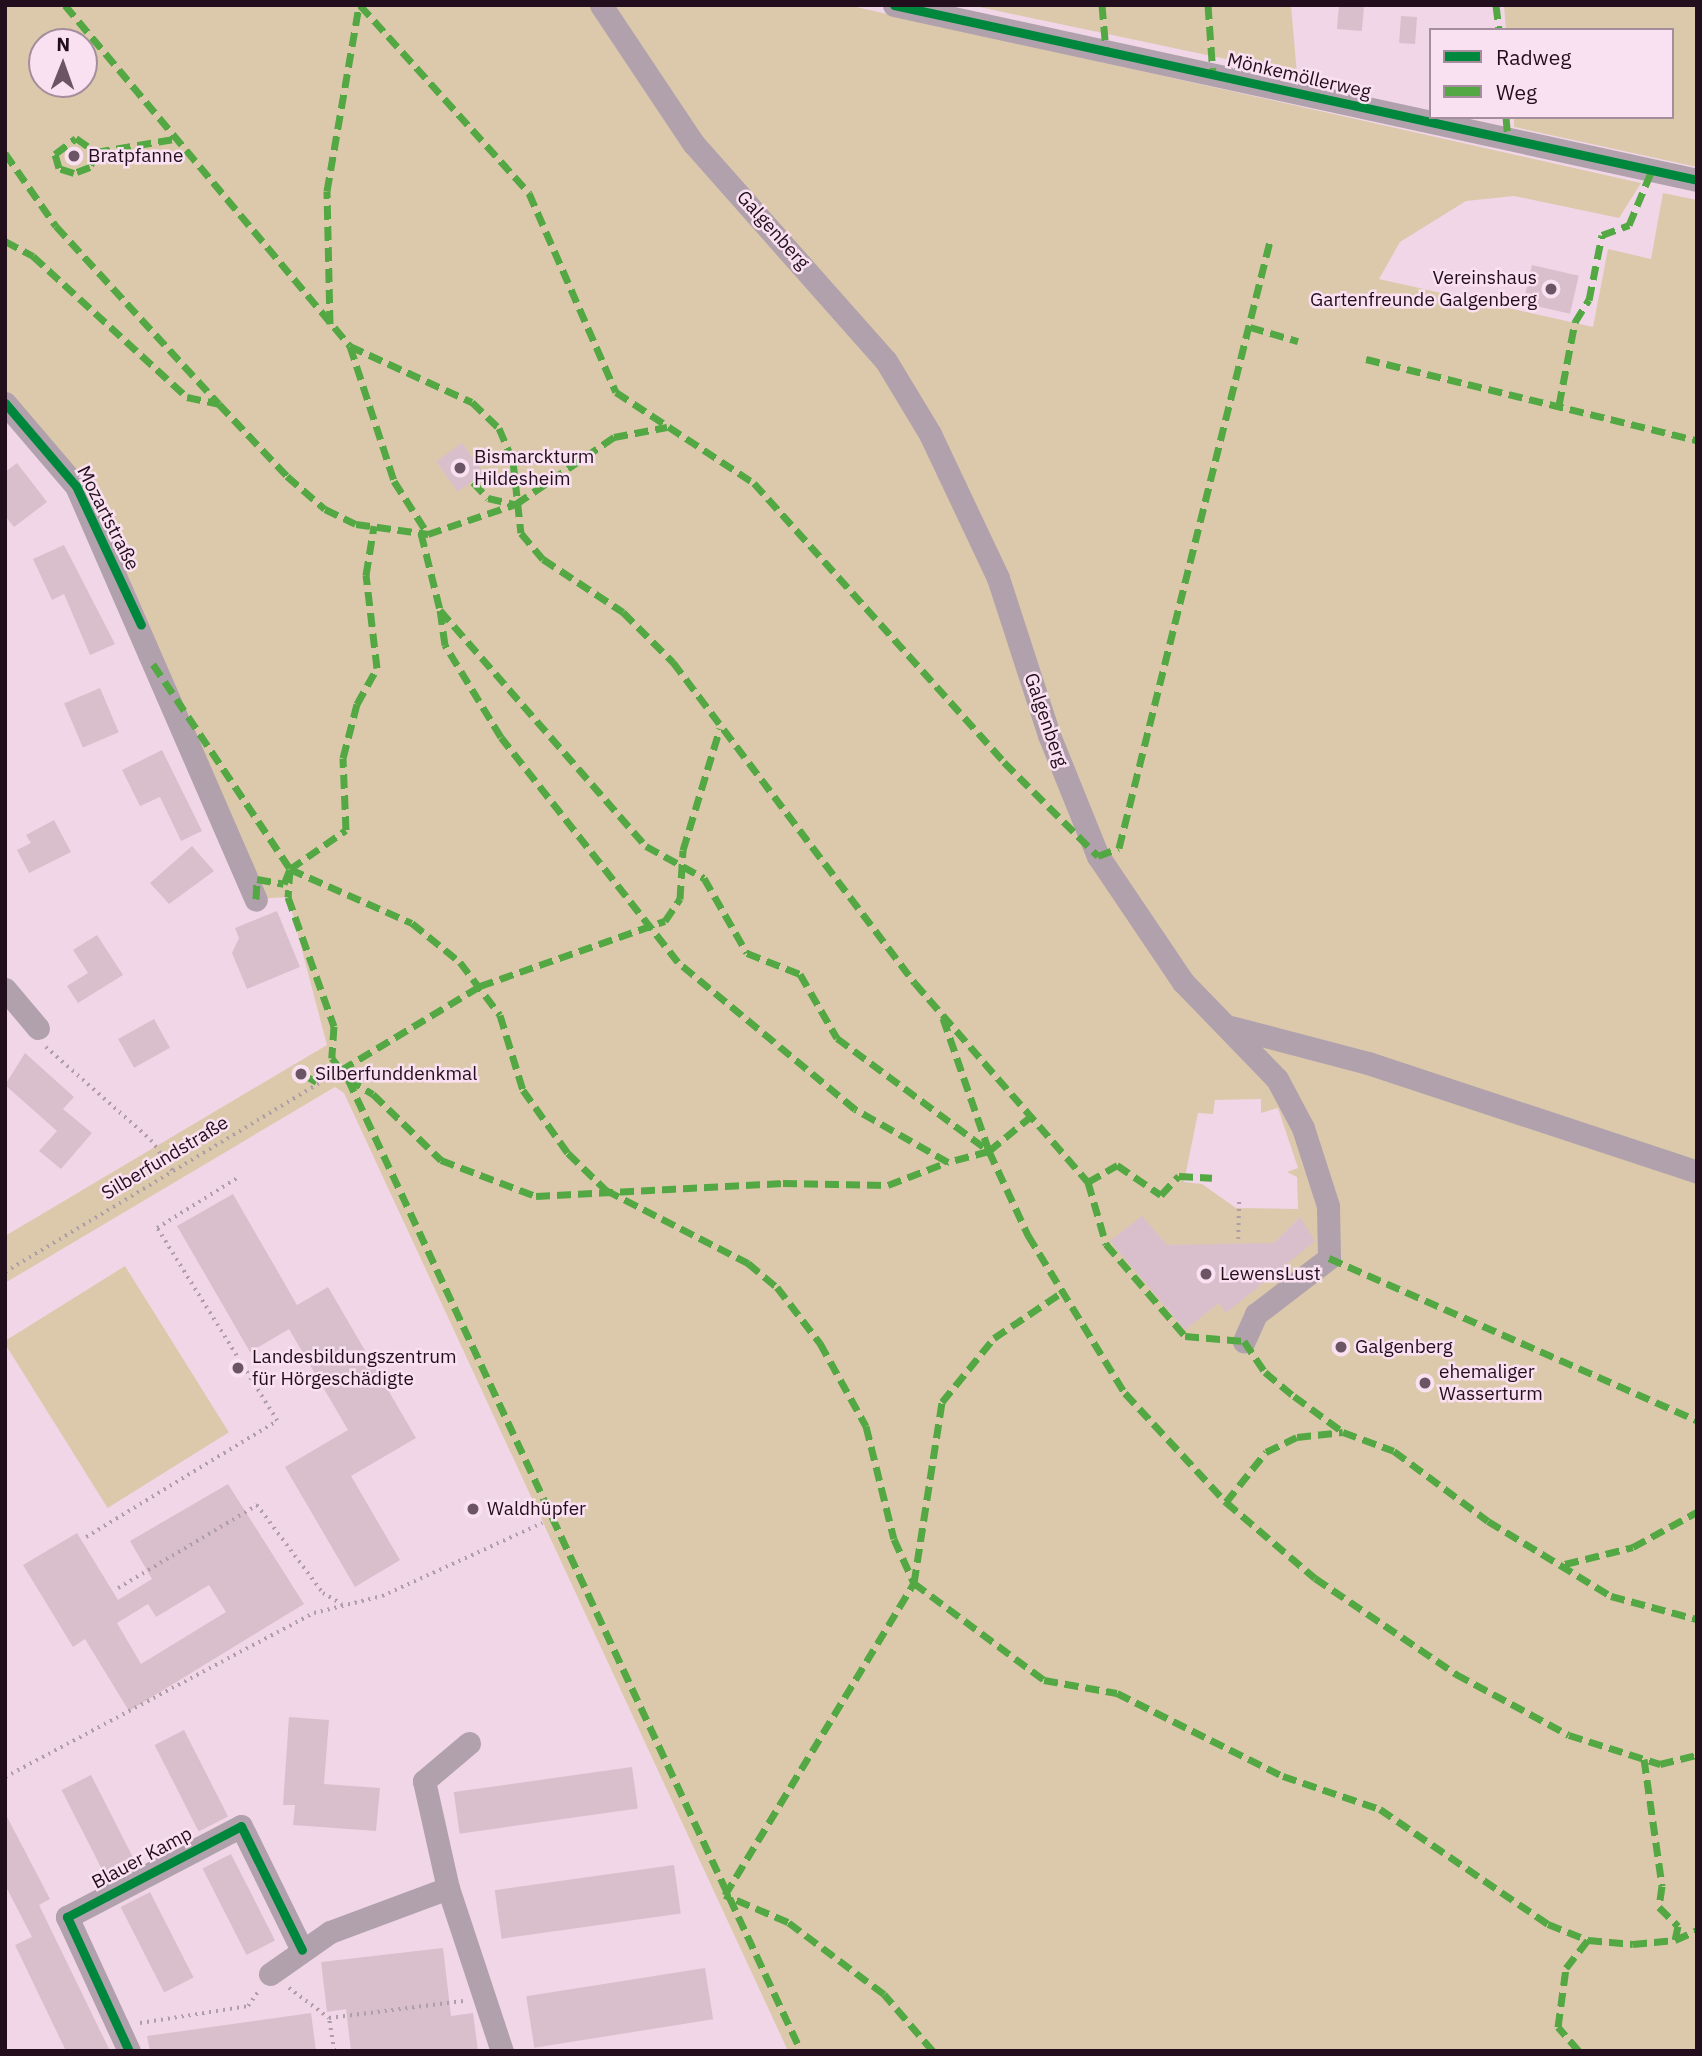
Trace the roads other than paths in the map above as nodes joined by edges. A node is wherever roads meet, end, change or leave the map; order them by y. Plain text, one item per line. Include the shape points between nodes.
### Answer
1 (601, 5) edge
2 (894, 5) edge
3 (1697, 180) edge
4 (5, 403) edge
5 (256, 899) dead end
6 (5, 989) edge
7 (1231, 1027) junction
8 (38, 1028) road end
9 (1697, 1172) edge
10 (1244, 1341) dead end
11 (469, 1743) dead end
12 (448, 1888) junction
13 (302, 1950) junction
14 (271, 1974) road end
15 (129, 2051) edge
16 (502, 2051) edge

1 - 7 street, Galgenberg via 693,143 886,361 930,434 998,578 1049,735 1098,856 1183,982
2 - 3 street, Mönkemöllerweg
4 - 5 street, Mozartstraße via 76,486 141,625
6 - 8 street
7 - 9 street, Galgenberg via 1368,1063
7 - 10 street via 1277,1079 1303,1128 1333,1235 1329,1258 1256,1314
11 - 12 street via 424,1780
12 - 13 street via 392,1904
12 - 16 street
13 - 14 street
13 - 15 street, Blauer Kamp via 241,1826 67,1917

